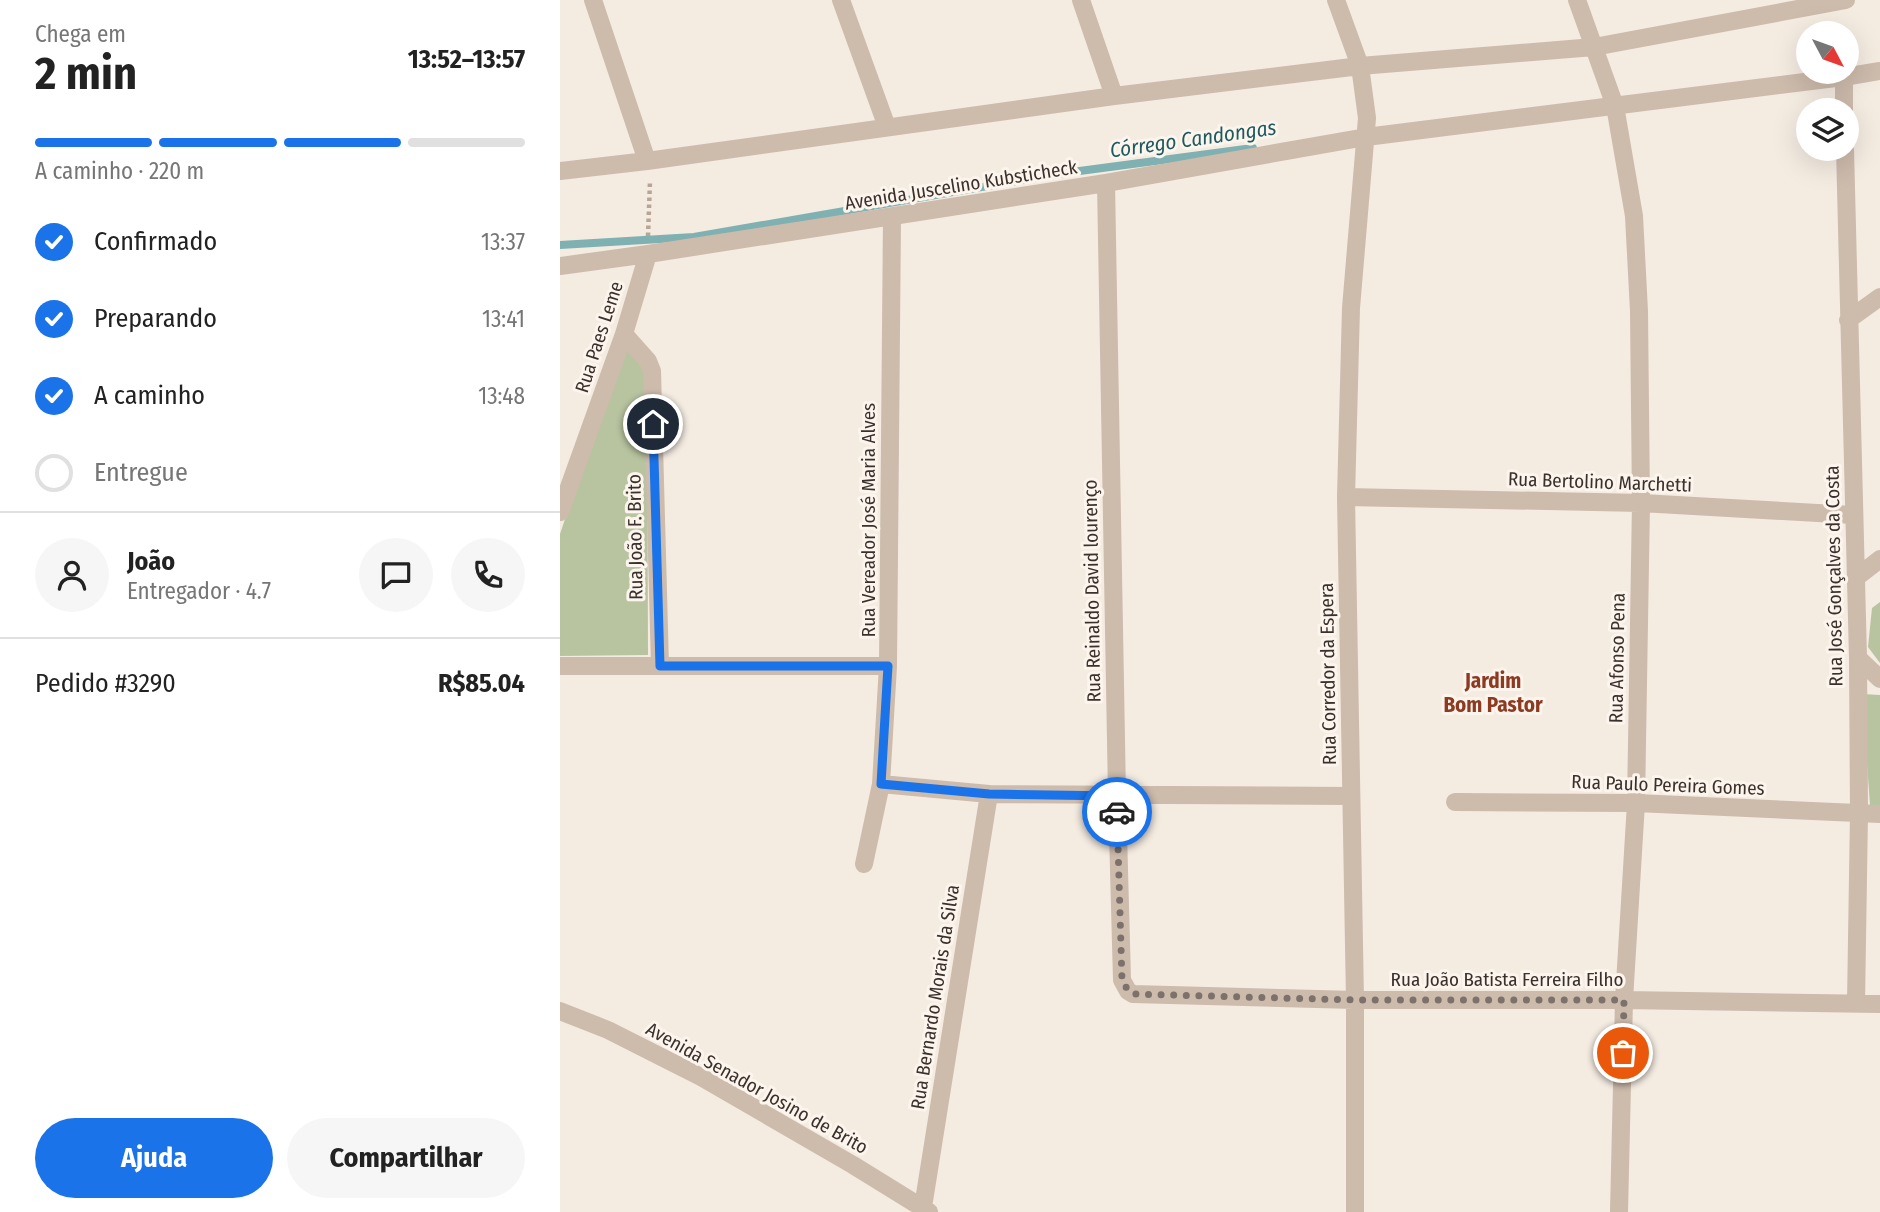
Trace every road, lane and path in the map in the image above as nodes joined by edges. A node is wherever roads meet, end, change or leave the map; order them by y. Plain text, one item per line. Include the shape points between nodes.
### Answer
1 (593, 0) edge
2 (841, 0) edge
3 (1081, 0) edge
4 (1336, 0) edge
5 (1577, 0) edge
6 (1846, 0) edge
7 (1596, 52) junction
8 (1360, 66) junction
9 (1880, 71) edge
10 (1859, 74) edge
11 (1796, 83) edge
12 (1114, 96) junction
13 (1615, 106) junction
14 (887, 127) junction
15 (1366, 137) junction
16 (647, 161) junction
17 (1845, 161) edge
18 (560, 171) edge
19 (650, 182) dead end
20 (1106, 183) junction
21 (891, 217) junction
22 (648, 245) junction
23 (560, 266) edge
24 (1880, 297) edge
25 (1849, 320) junction
26 (624, 334) junction
27 (1346, 496) junction
28 (1641, 503) junction
29 (560, 512) edge
30 (1853, 515) junction
31 (1880, 559) edge
32 (1857, 577) junction
33 (1858, 658) junction
34 (560, 666) edge
35 (660, 666) junction
36 (888, 666) junction
37 (1880, 678) edge
38 (881, 784) junction
39 (989, 794) junction
40 (1117, 796) junction
41 (1351, 796) junction
42 (1455, 802) dead end
43 (1636, 803) junction
44 (1859, 813) junction
45 (1880, 814) edge
46 (864, 864) dead end
47 (1133, 994) joint
48 (1355, 1000) junction
49 (1624, 1000) junction
50 (1856, 1003) junction
51 (1880, 1004) edge
52 (560, 1011) edge
53 (926, 1210) edge
54 (1355, 1212) edge
55 (1619, 1212) edge

1 - 16 street
2 - 14 street
3 - 12 street
4 - 8 street, Rua Corredor da Espera
5 - 7 street, Rua Afonso Pena
6 - 7 street
7 - 8 street
7 - 13 street, Rua Afonso Pena
8 - 12 street
8 - 15 street, Rua Corredor da Espera
9 - 10 street, Avenida Juscelino Kubsticheck
11 - 13 street, Avenida Juscelino Kubsticheck
12 - 14 street
13 - 15 street, Avenida Juscelino Kubsticheck
13 - 28 street, Rua Afonso Pena via 1634,216
14 - 16 street
15 - 20 street, Avenida Juscelino Kubsticheck
15 - 27 street, Rua Corredor da Espera via 1350,308
16 - 18 street
17 - 25 street, Rua José Gonçalves da Costa
19 - 22 path
20 - 21 street, Avenida Juscelino Kubsticheck
20 - 40 street, Rua Reinaldo David lourenço
21 - 22 street, Avenida Juscelino Kubsticheck
21 - 36 street, Rua Vereador José Maria Alves
22 - 23 street, Avenida Juscelino Kubsticheck
22 - 26 street, Rua Paes Leme
24 - 25 street
25 - 30 street, Rua José Gonçalves da Costa
26 - 29 street, Rua Paes Leme
26 - 35 street, Rua João F. Brito via 652,370
27 - 28 street, Rua Bertolino Marchetti
27 - 41 street, Rua Corredor da Espera
28 - 30 street, Rua Bertolino Marchetti
28 - 43 street, Rua Afonso Pena
30 - 32 street, Rua José Gonçalves da Costa
31 - 32 street
32 - 33 street, Rua José Gonçalves da Costa
33 - 37 street
33 - 44 street, Rua José Gonçalves da Costa
34 - 35 street
35 - 36 street
36 - 38 street, Rua Vereador José Maria Alves
38 - 39 street
38 - 46 street, Rua Vereador José Maria Alves
39 - 40 street
39 - 53 street, Rua Bernardo Morais da Silva
40 - 41 street
40 - 47 street, Rua Reinaldo David lourenço via 1122,980
41 - 48 street, Rua Corredor da Espera
42 - 43 street, Rua Paulo Pereira Gomes
43 - 44 street, Rua Paulo Pereira Gomes
43 - 49 street, Rua Afonso Pena
44 - 45 street, Rua Paulo Pereira Gomes
44 - 50 street, Rua José Gonçalves da Costa
47 - 48 street, Rua João Batista Ferreira Filho
48 - 49 street, Rua João Batista Ferreira Filho
48 - 54 street, Rua Corredor da Espera
49 - 50 street, Rua João Batista Ferreira Filho
49 - 55 street, Rua Afonso Pena
50 - 51 street, Rua João Batista Ferreira Filho
52 - 53 street, Avenida Senador Josino de Brito via 701,1077

